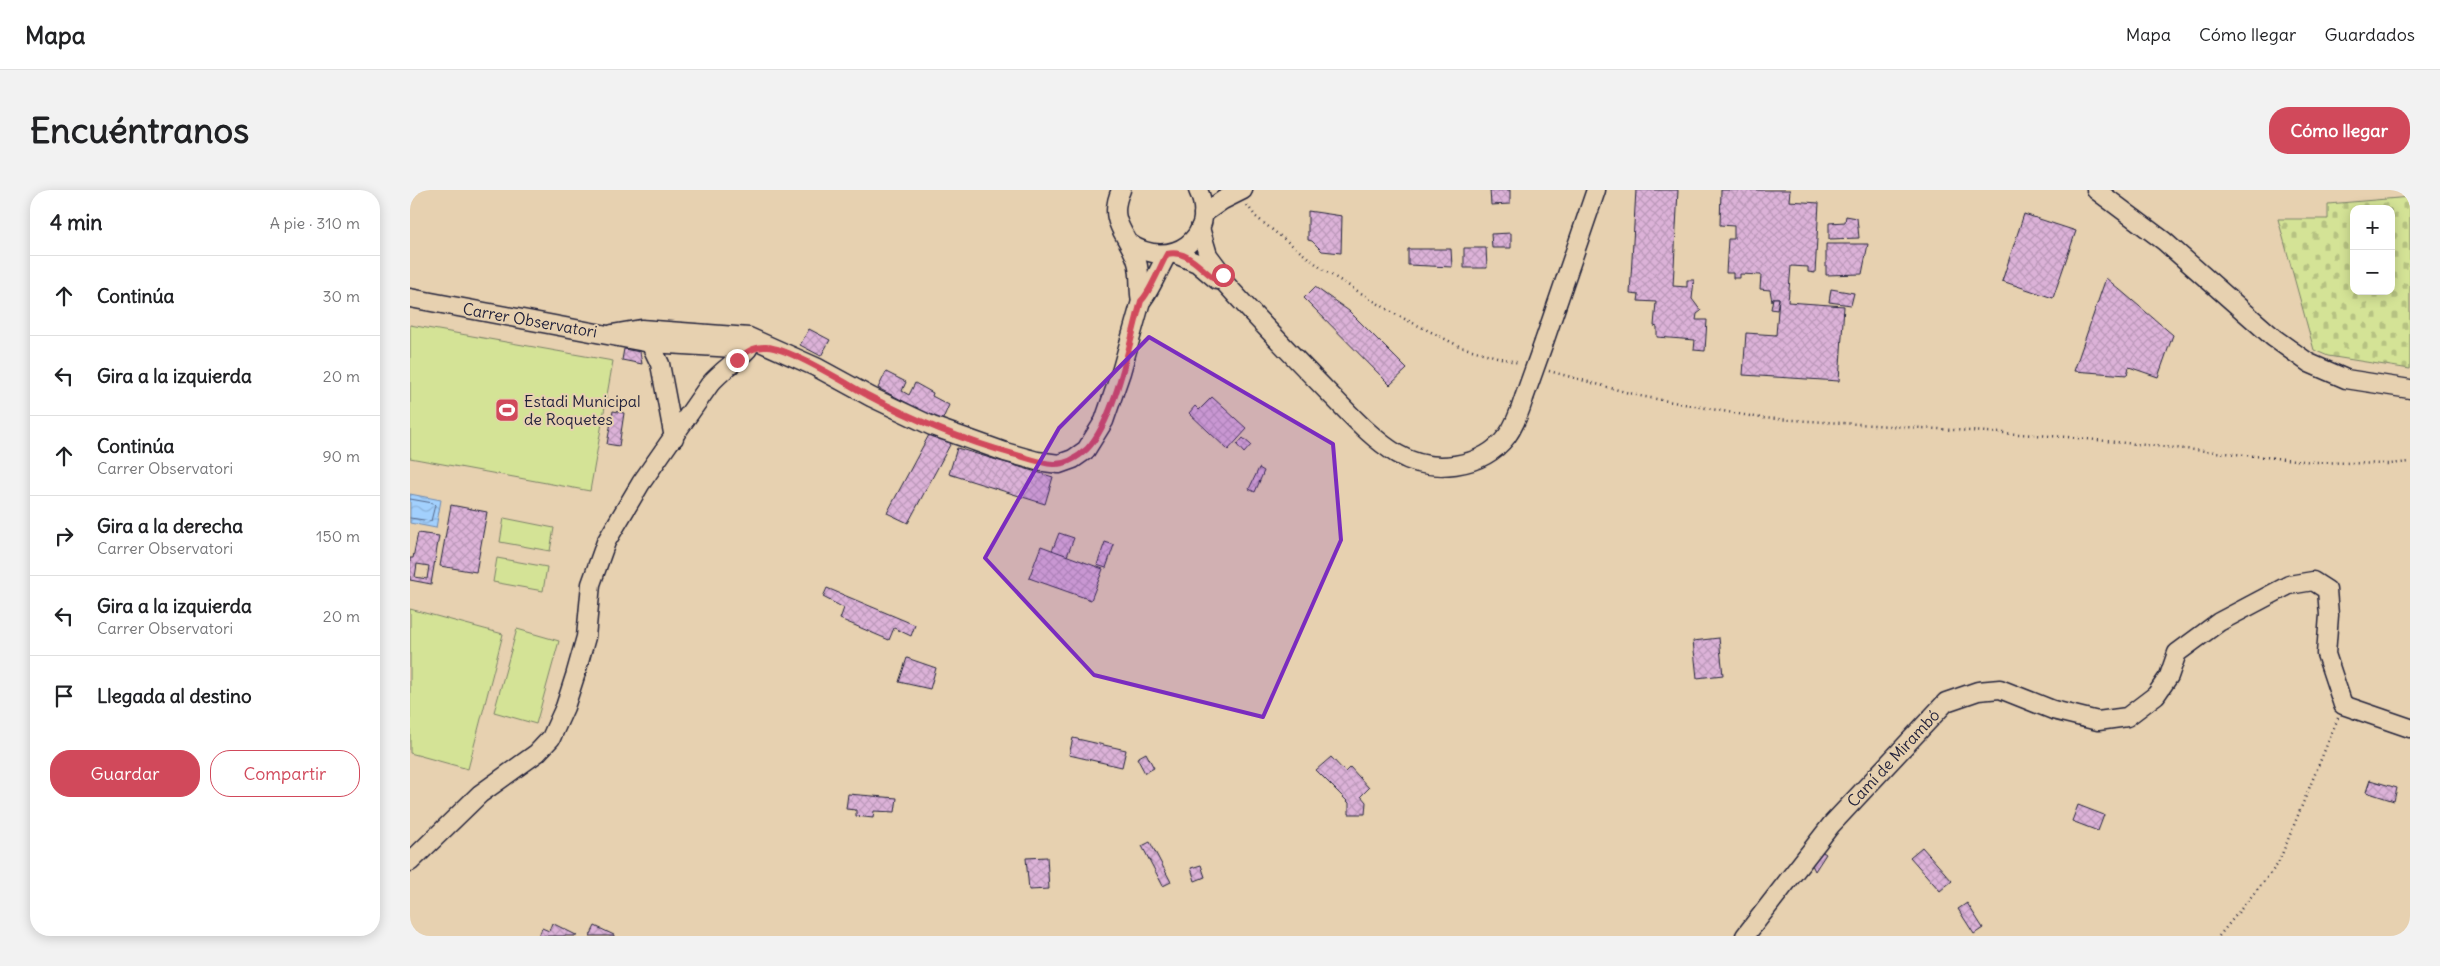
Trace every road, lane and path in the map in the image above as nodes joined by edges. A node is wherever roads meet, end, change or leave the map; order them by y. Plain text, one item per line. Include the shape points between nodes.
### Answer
1 (1198, 190) edge
2 (1244, 190) edge
3 (1596, 190) edge
4 (2096, 190) edge
5 (1116, 195) edge
6 (1256, 217) dead end
7 (1202, 221) junction
8 (1129, 243) junction
9 (1170, 254) junction
10 (1224, 282) junction
11 (410, 298) edge
12 (1141, 301) junction
13 (696, 333) junction
14 (612, 334) junction
15 (719, 341) junction
16 (766, 347) junction
17 (658, 348) junction
18 (748, 349) junction
19 (1527, 365) dead end
20 (722, 370) junction
21 (1546, 370) dead end
22 (2410, 389) edge
23 (674, 438) junction
24 (2410, 462) edge
25 (2343, 705) junction
26 (2410, 728) edge
27 (410, 862) edge
28 (1746, 936) edge
29 (2219, 936) edge

1 - 7 street
2 - 7 street via 1223,200
3 - 10 street, bridge via 1524,398 1507,436 1484,456 1453,465 1414,462 1388,448 1282,346
4 - 22 street via 2164,241 2274,338 2309,363 2346,378
5 - 8 street via 1118,226
6 - 19 path via 1325,271 1395,314 1461,346
7 - 9 street via 1192,241
7 - 10 street via 1208,255 1223,275
8 - 9 street via 1147,253
8 - 12 street via 1139,270
9 - 10 street via 1197,263 1218,281
9 - 12 street
11 - 14 street, Carrer Observatori
12 - 16 street, Carrer Observatori via 1104,421 1086,450 1059,464 1005,452 932,426 807,363
13 - 14 street via 641,329
13 - 15 street
13 - 17 street via 684,340 670,337
14 - 17 street, Carrer Observatori
15 - 16 street via 749,337
15 - 17 street, Carrer Observatori
15 - 18 street, Carrer Observatori
15 - 20 street via 726,352
16 - 18 street, Carrer Observatori
17 - 23 street
18 - 20 street
20 - 23 street
21 - 24 path via 1640,396 1762,418 2068,437 2314,462
23 - 27 street via 627,505 599,558 591,584 586,637 566,707 551,738 537,753 480,794
25 - 26 street
25 - 28 street, Camí de Mirambó via 2326,654 2328,590 2313,580 2289,585 2219,622 2177,653 2169,676 2156,695 2127,716 2098,721 2053,710 2000,690 1978,691 1946,702 1831,825
25 - 29 path via 2278,864

